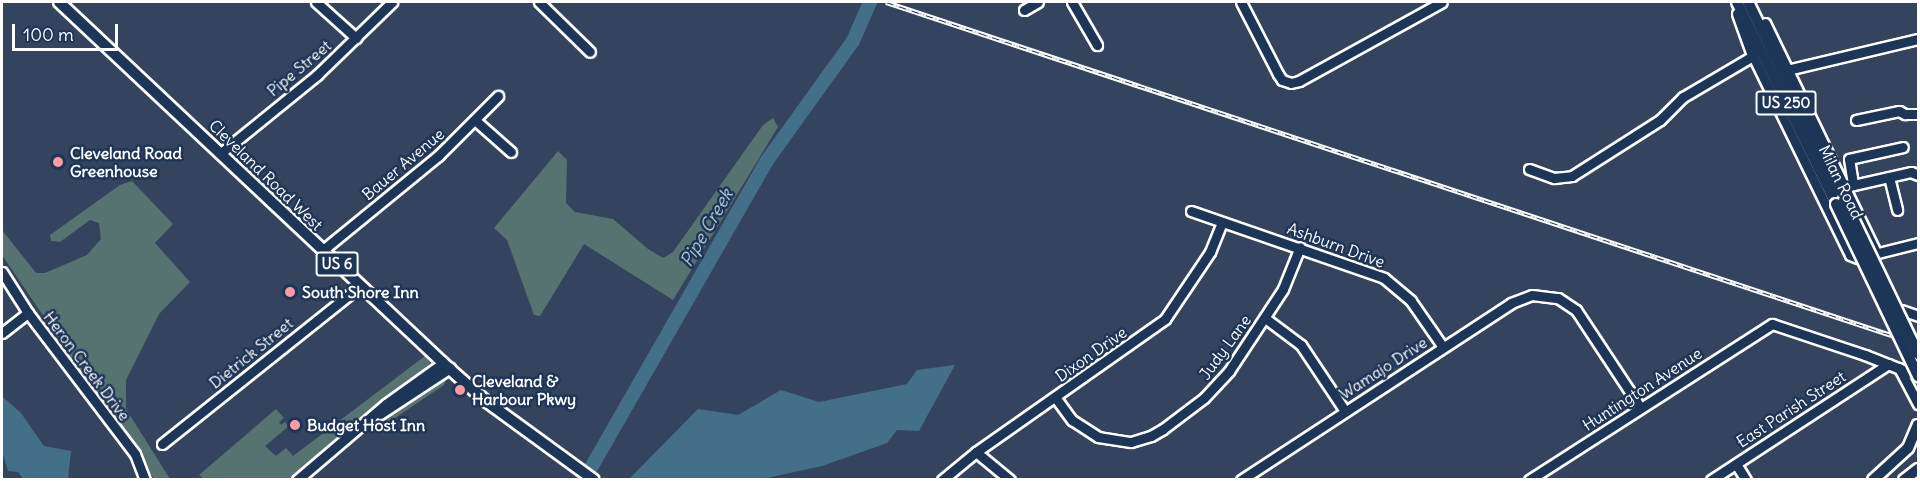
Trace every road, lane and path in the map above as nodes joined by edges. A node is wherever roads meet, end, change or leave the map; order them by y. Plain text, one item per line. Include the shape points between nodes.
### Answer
1 (58, 2) edge
2 (316, 2) edge
3 (392, 2) edge
4 (538, 2) edge
5 (1038, 2) edge
6 (1072, 2) edge
7 (1241, 2) edge
8 (1442, 2) edge
9 (1737, 2) edge
10 (1748, 2) edge
11 (1754, 2) edge
12 (1024, 10) dead end
13 (1765, 23) joint
14 (356, 38) junction
15 (1918, 39) edge
16 (1097, 45) dead end
17 (590, 52) dead end
18 (1754, 56) junction
19 (1787, 70) junction
20 (498, 96) dead end
21 (1918, 114) edge
22 (475, 120) junction
23 (1856, 120) dead end
24 (1903, 147) dead end
25 (511, 152) dead end
26 (221, 153) junction
27 (1529, 169) dead end
28 (1918, 175) edge
29 (1889, 177) junction
30 (1849, 186) junction
31 (1840, 202) junction
32 (1897, 210) dead end
33 (1191, 211) dead end
34 (1222, 222) junction
35 (1918, 243) edge
36 (1300, 247) junction
37 (323, 250) junction
38 (1876, 253) junction
39 (2, 272) edge
40 (360, 286) junction
41 (1901, 310) dead end
42 (28, 313) junction
43 (1918, 315) edge
44 (1265, 318) junction
45 (2, 333) edge
46 (1443, 347) junction
47 (1918, 354) edge
48 (1888, 364) junction
49 (446, 366) junction
50 (1899, 368) junction
51 (1918, 376) edge
52 (1055, 397) junction
53 (1918, 404) edge
54 (1641, 407) junction
55 (1345, 411) junction
56 (1918, 425) edge
57 (162, 444) dead end
58 (976, 452) junction
59 (1736, 464) junction
60 (1918, 469) edge
61 (145, 480) edge
62 (297, 480) edge
63 (594, 480) edge
64 (942, 480) edge
65 (1010, 480) edge
66 (1241, 480) edge
67 (1529, 480) edge
68 (1711, 480) edge
69 (1746, 480) edge
70 (1873, 480) edge
71 (1904, 480) edge

1 - 26 main road, Cleveland Road West / US 6
2 - 14 street
3 - 14 street, Pipe Street
4 - 17 street
5 - 12 street
6 - 16 street
7 - 8 street via 1278,74 1289,83
9 - 18 main road via 1741,26
9 - 31 main road, Milan Road / US 250
10 - 31 main road, Milan Road / US 250
11 - 13 main road
13 - 19 street, Milan Road
14 - 26 street, Pipe Street
15 - 19 street
18 - 27 street via 1683,97 1660,120 1572,176 1557,178
18 - 38 street, Milan Road via 1846,249 1853,257
19 - 30 street, Milan Road
20 - 22 street, Bauer Avenue
21 - 23 street via 1899,111
22 - 25 street
22 - 37 street, Bauer Avenue via 438,156
24 - 30 street via 1849,159
26 - 37 main road, Cleveland Road West / US 6
28 - 29 street via 1911,172
29 - 30 street
29 - 32 street
30 - 38 street, Milan Road
31 - 47 main road, Milan Road / US 250, bridge
31 - 51 main road, Milan Road / US 250, bridge
33 - 34 street, Ashburn Drive
34 - 36 street, Ashburn Drive
34 - 52 street, Dixon Drive via 1210,252 1168,317
35 - 38 street
36 - 44 street, Judy Lane via 1283,289
36 - 46 street, Ashburn Drive via 1390,281 1411,301
37 - 40 main road, Cleveland Road West / US 6
39 - 42 street, Heron Creek Drive
40 - 49 main road, Cleveland Road West / US 6
40 - 57 street, Dietrick Street
41 - 43 street
42 - 45 street
42 - 61 street, Heron Creek Drive via 135,454
44 - 52 street, Judy Lane via 1218,385 1186,413 1144,439 1124,442 1092,435 1072,420
44 - 55 street via 1301,345
46 - 54 street, Wamajo Drive via 1520,299 1546,295 1566,302 1578,312
46 - 55 street, Wamajo Drive
48 - 50 street
48 - 54 street, Huntington Avenue via 1772,324
48 - 59 street, East Parish Street
49 - 62 street via 386,404
49 - 63 main road, Cleveland Road West / US 6
50 - 51 street
50 - 53 street
52 - 58 street, Dixon Drive
54 - 67 street, Huntington Avenue
55 - 66 street, Wamajo Drive
56 - 70 main road via 1914,440
58 - 64 street, Dixon Drive
58 - 65 street
59 - 68 street, East Parish Street
59 - 69 street
60 - 71 main road

